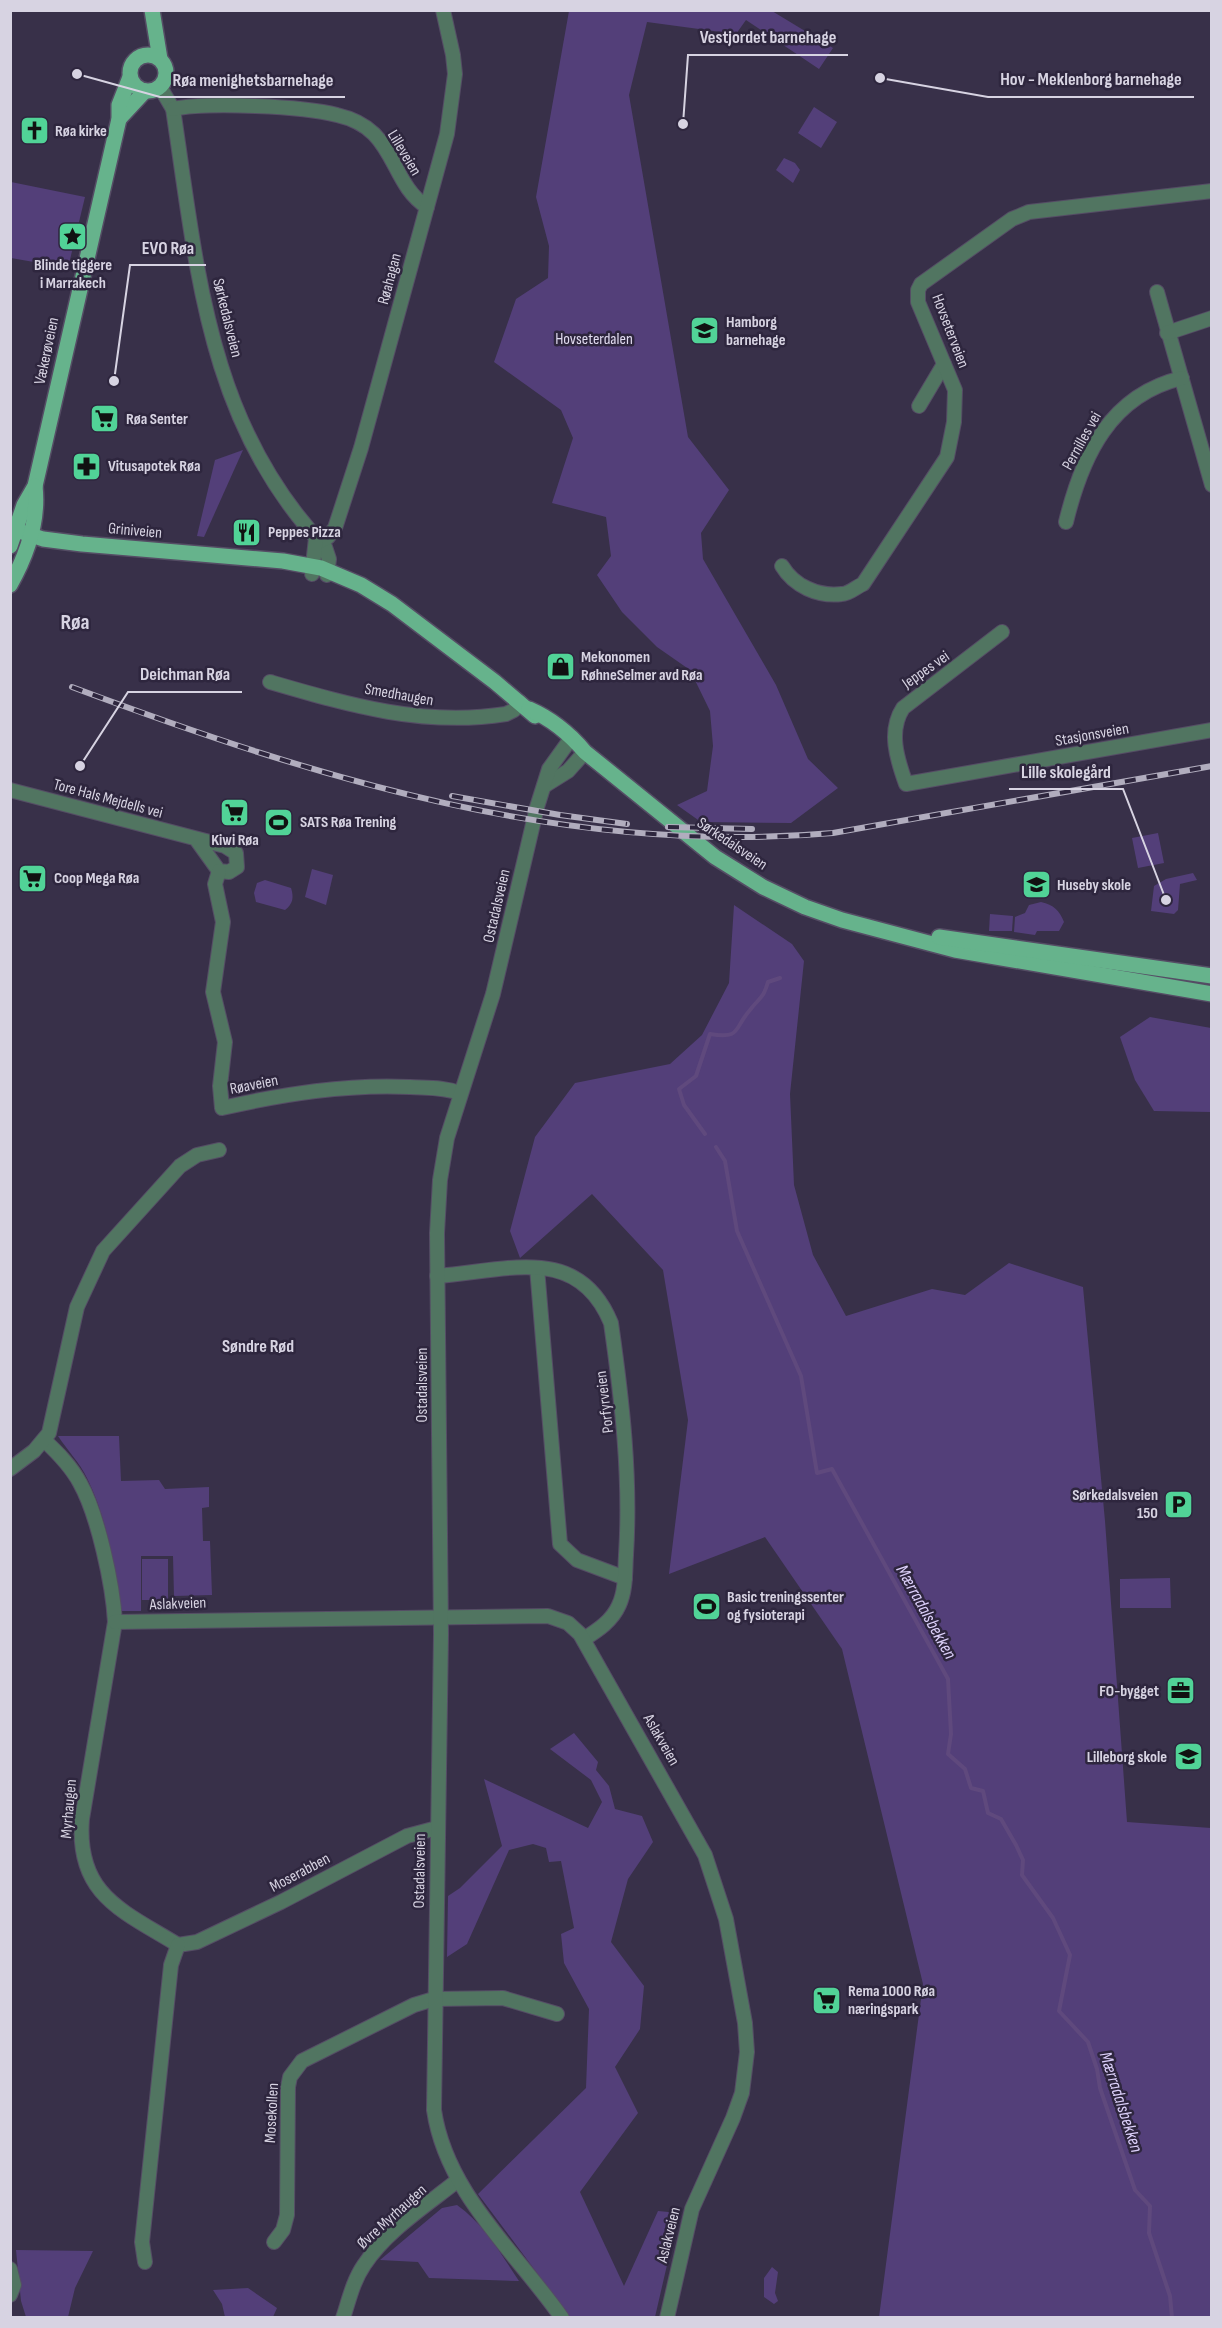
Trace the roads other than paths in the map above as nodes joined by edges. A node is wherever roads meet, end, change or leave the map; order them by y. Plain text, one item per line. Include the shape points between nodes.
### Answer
1 (443, 10) edge
2 (152, 12) edge
3 (140, 57) junction
4 (160, 58) junction
5 (130, 77) junction
6 (160, 87) junction
7 (145, 91) junction
8 (173, 109) junction
9 (118, 119) junction
10 (1212, 191) edge
11 (427, 207) junction
12 (1157, 292) dead end
13 (1212, 318) edge
14 (1167, 333) junction
15 (944, 364) junction
16 (1182, 378) junction
17 (919, 406) dead end
18 (1212, 485) edge
19 (35, 486) junction
20 (1066, 522) dead end
21 (13, 529) edge
22 (30, 536) junction
23 (318, 541) junction
24 (10, 546) edge
25 (782, 566) dead end
26 (323, 572) junction
27 (10, 585) edge
28 (1002, 633) dead end
29 (270, 682) dead end
30 (525, 705) junction
31 (1212, 730) edge
32 (570, 740) junction
33 (585, 752) junction
34 (906, 784) joint
35 (544, 786) junction
36 (10, 790) edge
37 (196, 839) junction
38 (219, 871) junction
39 (880, 930) junction
40 (1212, 976) edge
41 (1212, 994) edge
42 (460, 1093) junction
43 (219, 1150) dead end
44 (537, 1268) junction
45 (437, 1276) junction
46 (44, 1440) junction
47 (10, 1469) edge
48 (624, 1578) junction
49 (441, 1616) junction
50 (115, 1622) junction
51 (584, 1639) junction
52 (437, 1828) junction
53 (178, 1945) junction
54 (434, 1999) junction
55 (557, 2014) dead end
56 (458, 2180) junction
57 (274, 2242) dead end
58 (145, 2262) dead end
59 (10, 2269) edge
60 (10, 2295) edge
61 (343, 2318) edge
62 (562, 2318) edge
63 (667, 2318) edge

1 - 11 street, Røahagan via 453,55 453,95
2 - 3 main road
2 - 4 main road
3 - 4 main road
3 - 5 main road via 132,65
4 - 6 main road via 166,75
5 - 7 main road via 135,86
5 - 9 main road, Vækerøveien
6 - 7 main road
6 - 8 street, Sørkedalsveien
7 - 9 main road
8 - 11 street, Lilleveien via 209,106 312,111 351,119 373,133 407,190
8 - 23 street, Sørkedalsveien via 204,308 222,372 266,466
9 - 19 main road, Vækerøveien
10 - 15 street, Hovseterveien via 1042,208 1012,219 918,290 918,302
11 - 23 street, Røahagan via 335,528
12 - 14 street
13 - 14 street
14 - 16 street
15 - 17 street
15 - 25 street, Hovseterveien via 955,390 947,457 863,584 844,594 817,593 790,579
16 - 18 street
16 - 20 street, Pernilles vei via 1145,390 1116,414 1083,470
19 - 21 main road, Vækerøveien
19 - 22 main road, Vækerøveien via 37,504
21 - 22 main road, Griniveien
21 - 24 main road, Vækerøveien
22 - 26 main road, Griniveien via 259,560
22 - 27 main road, Vækerøveien via 25,557
23 - 26 street, Sørkedalsveien via 327,552
26 - 30 main road, Sørkedalsveien via 361,585 392,604
28 - 34 street, Jeppes vei via 903,708 894,735
29 - 30 street, Smedhaugen via 384,711 448,720 506,714
30 - 32 main road, Sørkedalsveien via 539,722
31 - 34 street, Stasjonsveien
32 - 33 main road, Sørkedalsveien
32 - 35 street, Ostadalsveien via 549,769
33 - 35 street via 568,771
33 - 39 main road, Sørkedalsveien via 684,834 764,887 805,907
35 - 42 street, Ostadalsveien via 493,994
36 - 37 street, Tore Hals Mejdells vei
37 - 38 street
37 - 38 street, Tore Hals Mejdells vei via 236,853 237,867 229,872
38 - 42 street, Røaveien via 215,884 223,922 213,992 225,1042 222,1108 358,1086 435,1088
39 - 40 main road, Sørkedalsveien
39 - 41 main road, Sørkedalsveien via 1020,963
42 - 45 street, Ostadalsveien via 440,1180
43 - 46 street via 197,1155 180,1166 103,1251 77,1307 54,1419
44 - 45 street, Porfyrveien
44 - 48 street via 560,1544 578,1560
44 - 48 street, Porfyrveien via 562,1271 582,1280 598,1297 610,1323 625,1429 628,1510
45 - 49 street, Ostadalsveien
46 - 47 street
46 - 50 street, Myrhaugen via 65,1461 90,1507 111,1587
48 - 51 street, Porfyrveien via 622,1599 614,1615
49 - 50 street, Aslakveien
49 - 51 street, Aslakveien via 555,1617 573,1626
49 - 52 street, Ostadalsveien
50 - 53 street, Myrhaugen via 81,1845 103,1897
51 - 63 street, Aslakveien via 705,1855 730,1935 747,2037 742,2092 692,2209
52 - 53 street, Moserabben via 407,1836 197,1942
52 - 54 street, Ostadalsveien
53 - 58 street via 171,1965 142,2242
54 - 55 street via 503,1998
54 - 56 street, Ostadalsveien via 434,2110 444,2151
54 - 57 street, Mosekollen via 311,2055 294,2069 288,2087 287,2215
56 - 61 street, Øvre Myrhaugen via 393,2233 364,2264
56 - 62 street, Ostadalsveien
59 - 60 street via 14,2285

